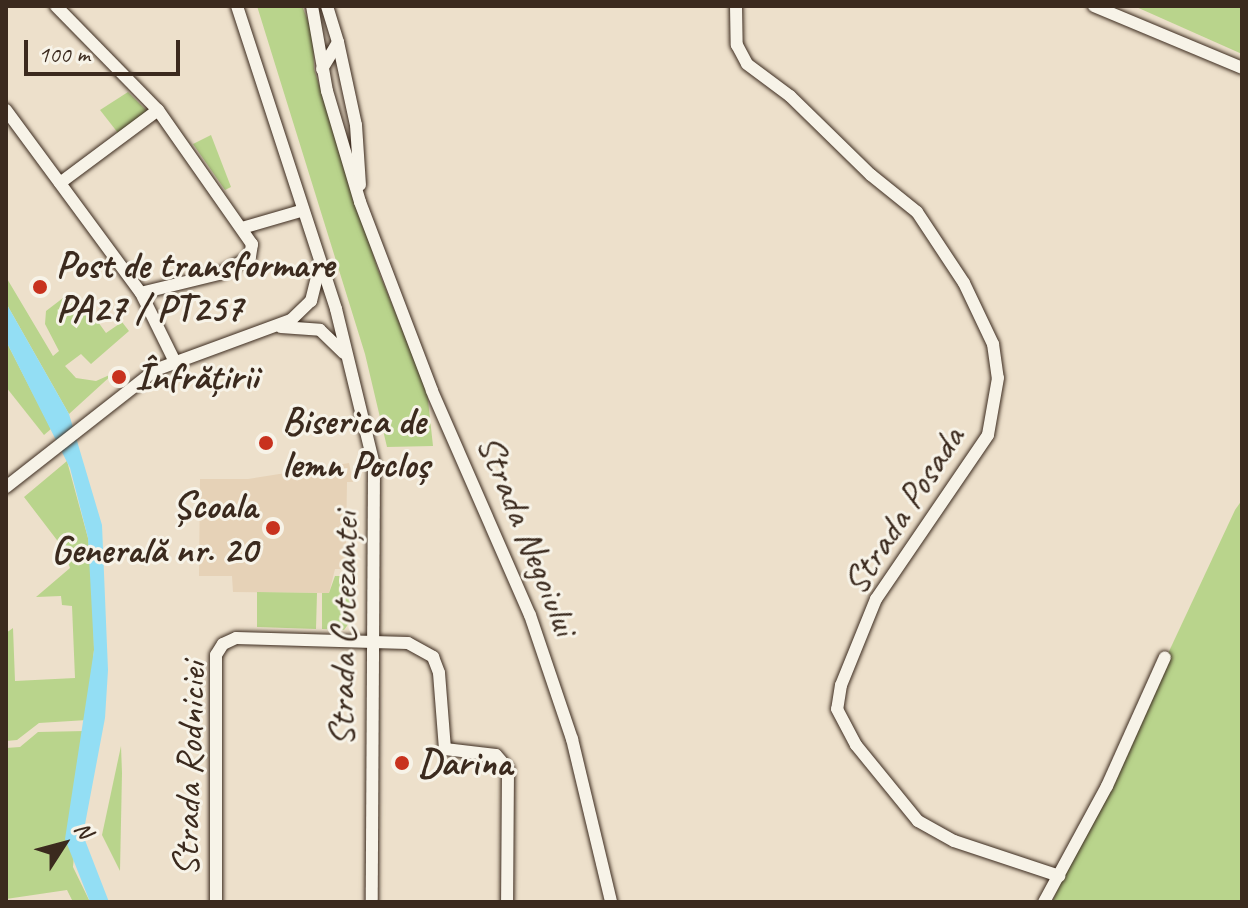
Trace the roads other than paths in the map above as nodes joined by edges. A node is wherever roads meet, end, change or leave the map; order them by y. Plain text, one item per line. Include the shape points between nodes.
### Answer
1 (56, 6) edge
2 (237, 6) edge
3 (312, 6) edge
4 (327, 6) edge
5 (736, 6) edge
6 (1094, 6) edge
7 (338, 42) junction
8 (1242, 68) edge
9 (322, 69) junction
10 (6, 110) edge
11 (158, 110) junction
12 (60, 183) junction
13 (360, 201) junction
14 (301, 211) junction
15 (242, 228) junction
16 (318, 265) junction
17 (141, 293) junction
18 (308, 304) junction
19 (335, 310) junction
20 (274, 328) junction
21 (315, 328) junction
22 (348, 359) junction
23 (175, 362) junction
24 (7, 484) edge
25 (371, 642) junction
26 (1165, 657) dead end
27 (1059, 876) junction
28 (216, 902) edge
29 (372, 902) edge
30 (507, 902) edge
31 (611, 902) edge
32 (1044, 902) edge

1 - 11 street
2 - 14 street, Strada Cutezanței
3 - 9 street, Strada Negoiului
4 - 7 street, Strada Negoiului
5 - 27 street, Strada Posada via 737,45 747,64 790,96 917,212 964,283 993,344 998,378 988,435 876,599 841,685 837,709 856,745 918,821 954,841
6 - 8 street
7 - 9 street
7 - 13 street, Strada Negoiului via 356,125
9 - 13 street, Strada Negoiului
10 - 12 street
11 - 12 street
11 - 15 street
12 - 17 street
13 - 31 street, Strada Negoiului via 424,370 530,615 572,739
14 - 15 street
14 - 16 street, Strada Cutezanței
14 - 22 street via 340,308
15 - 17 street via 252,244 250,257 219,274
16 - 18 street, Strada Cutezanței
16 - 19 street, Strada Cutezanței
17 - 23 street
18 - 19 street via 326,299
18 - 20 street
18 - 21 street
19 - 21 street via 329,327
19 - 22 street, Strada Cutezanței
20 - 21 street
20 - 23 street
21 - 22 street
22 - 25 street, Strada Cutezanței via 374,465
23 - 24 street via 130,386
25 - 28 street, Strada Rodniciei via 236,638 216,655
25 - 29 street, Strada Cutezanței
25 - 30 street, Strada Rodniciei via 408,643 433,657 445,749 505,760
26 - 27 street
27 - 32 street

